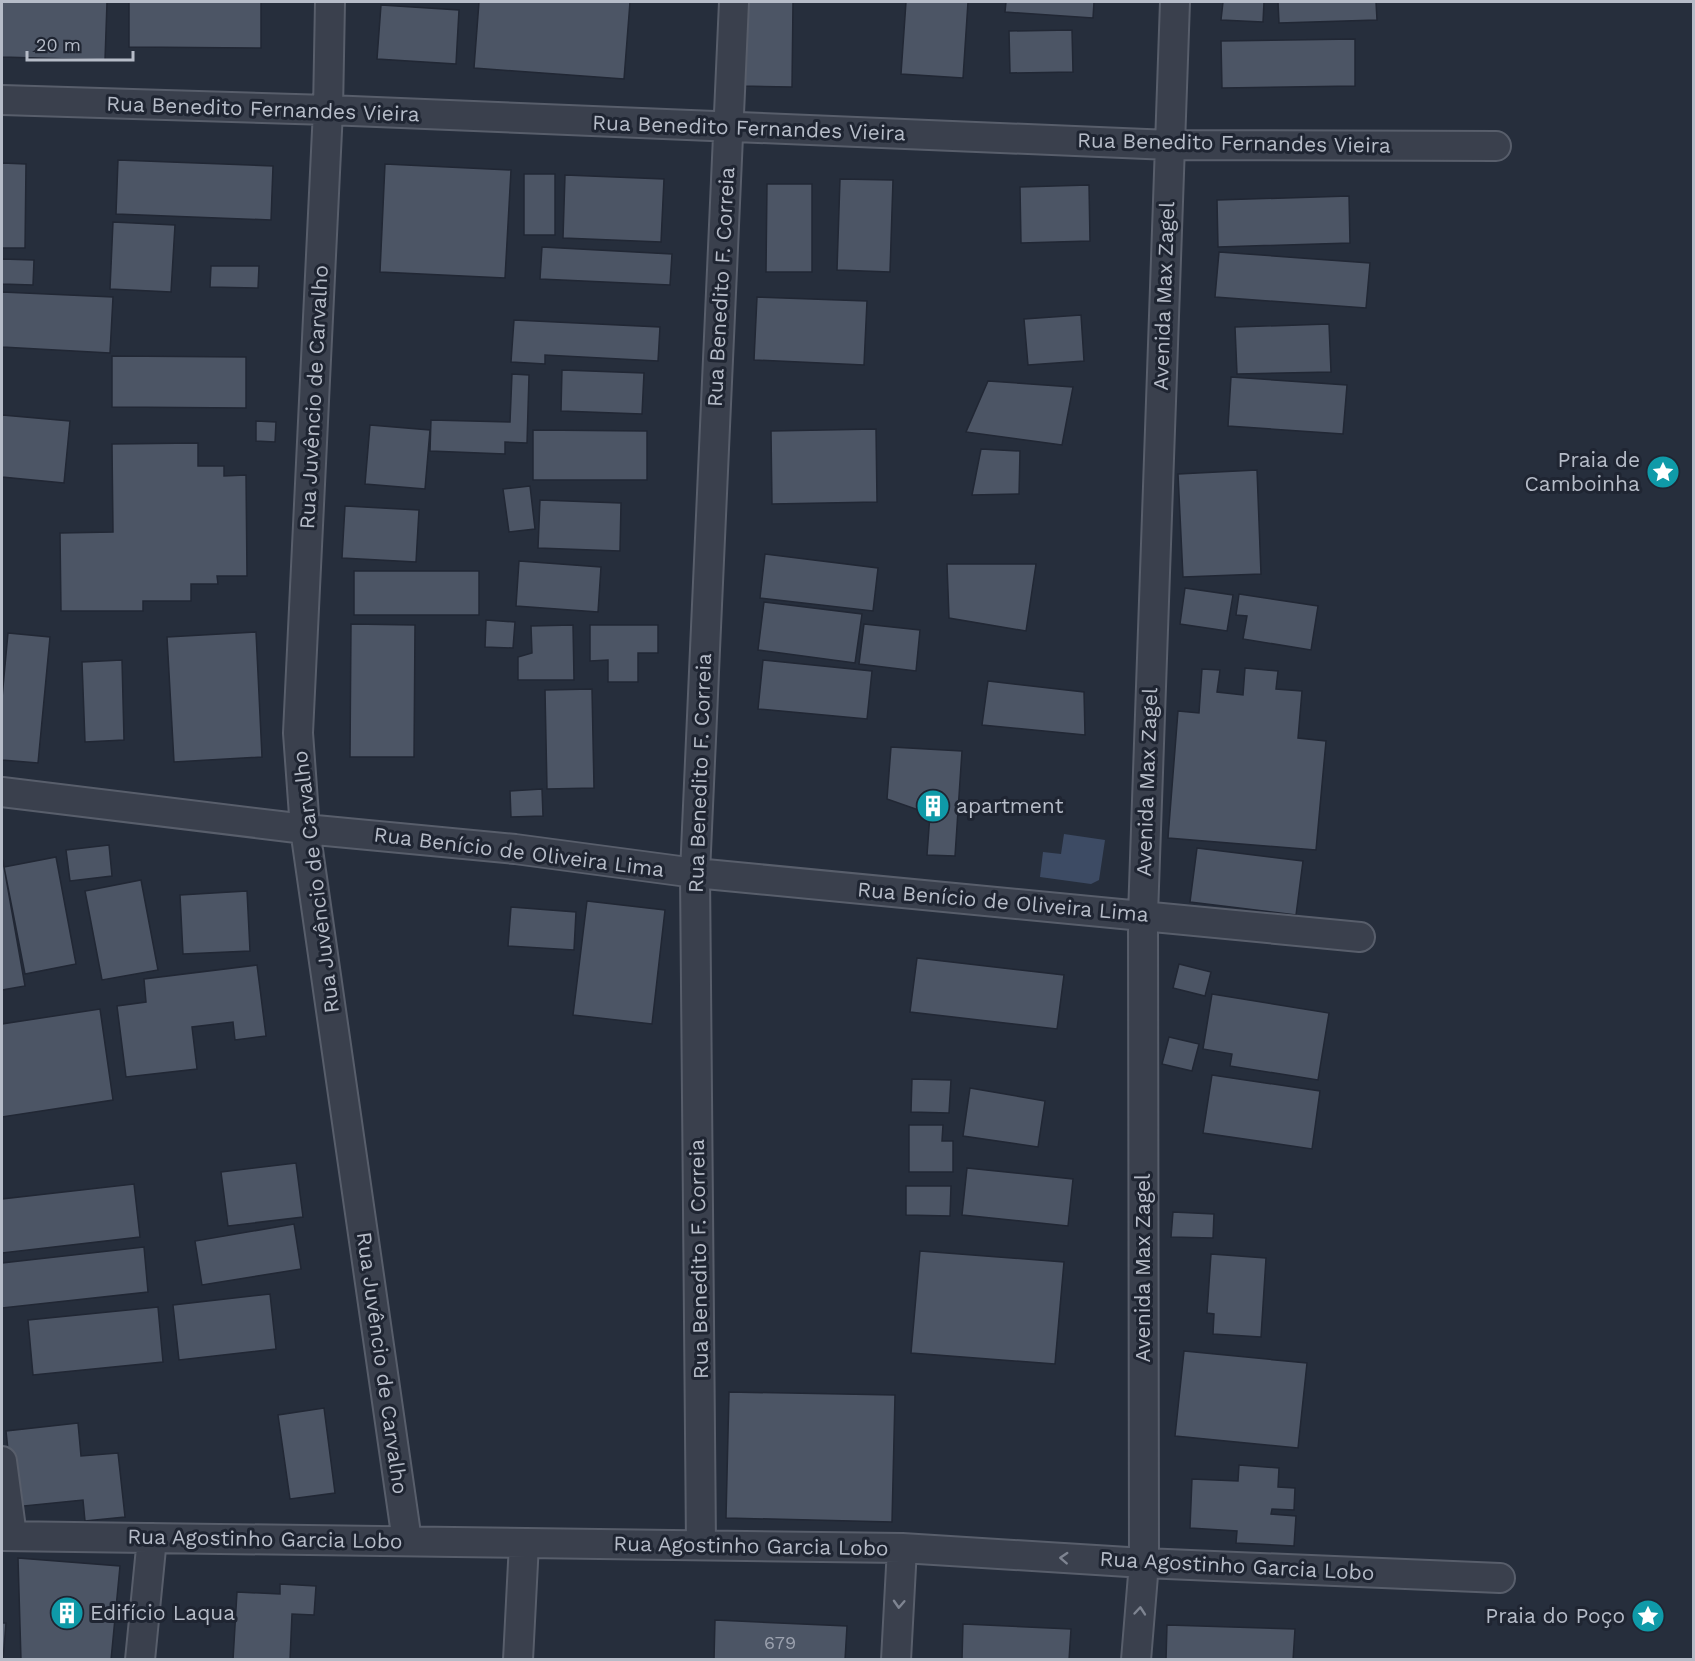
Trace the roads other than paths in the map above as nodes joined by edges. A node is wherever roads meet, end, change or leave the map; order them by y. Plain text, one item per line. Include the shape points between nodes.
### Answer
1 (330, 2) edge
2 (734, 2) edge
3 (1176, 2) edge
4 (2, 100) edge
5 (328, 110) junction
6 (728, 127) junction
7 (1170, 145) junction
8 (1496, 146) dead end
9 (2, 792) edge
10 (305, 829) junction
11 (695, 873) junction
12 (1143, 915) junction
13 (1360, 937) dead end
14 (2, 1461) edge
15 (7, 1536) edge
16 (152, 1538) junction
17 (407, 1541) junction
18 (524, 1543) junction
19 (701, 1545) junction
20 (902, 1548) junction
21 (1144, 1563) junction
22 (1500, 1578) dead end
23 (140, 1659) edge
24 (518, 1659) edge
25 (896, 1659) edge
26 (1136, 1659) edge

1 - 5 street, Rua Juvêncio de Carvalho
2 - 6 street, Rua Benedito F. Correia
3 - 7 street, Avenida Max Zagel
4 - 5 street, Rua Benedito Fernandes Vieira
5 - 6 street, Rua Benedito Fernandes Vieira
5 - 10 street, Rua Juvêncio de Carvalho via 298,733
6 - 7 street, Rua Benedito Fernandes Vieira
6 - 11 street, Rua Benedito F. Correia
7 - 8 street, Rua Benedito Fernandes Vieira
7 - 12 street, Avenida Max Zagel
9 - 10 street, Rua Benício de Oliveira Lima
10 - 11 street, Rua Benício de Oliveira Lima via 515,849
10 - 17 street, Rua Juvêncio de Carvalho
11 - 12 street, Rua Benício de Oliveira Lima
11 - 19 street, Rua Benedito F. Correia
12 - 13 street, Rua Benício de Oliveira Lima
12 - 21 street, Avenida Max Zagel
14 - 15 street
15 - 16 street, Rua Agostinho Garcia Lobo
16 - 17 street, Rua Agostinho Garcia Lobo
16 - 23 street
17 - 18 street, Rua Agostinho Garcia Lobo
18 - 19 street, Rua Agostinho Garcia Lobo
18 - 24 street
19 - 20 street, Rua Agostinho Garcia Lobo
21 -> 20 street, Rua Agostinho Garcia Lobo
20 -> 25 street
21 - 22 street, Rua Agostinho Garcia Lobo
26 -> 21 street, Avenida Max Zagel

